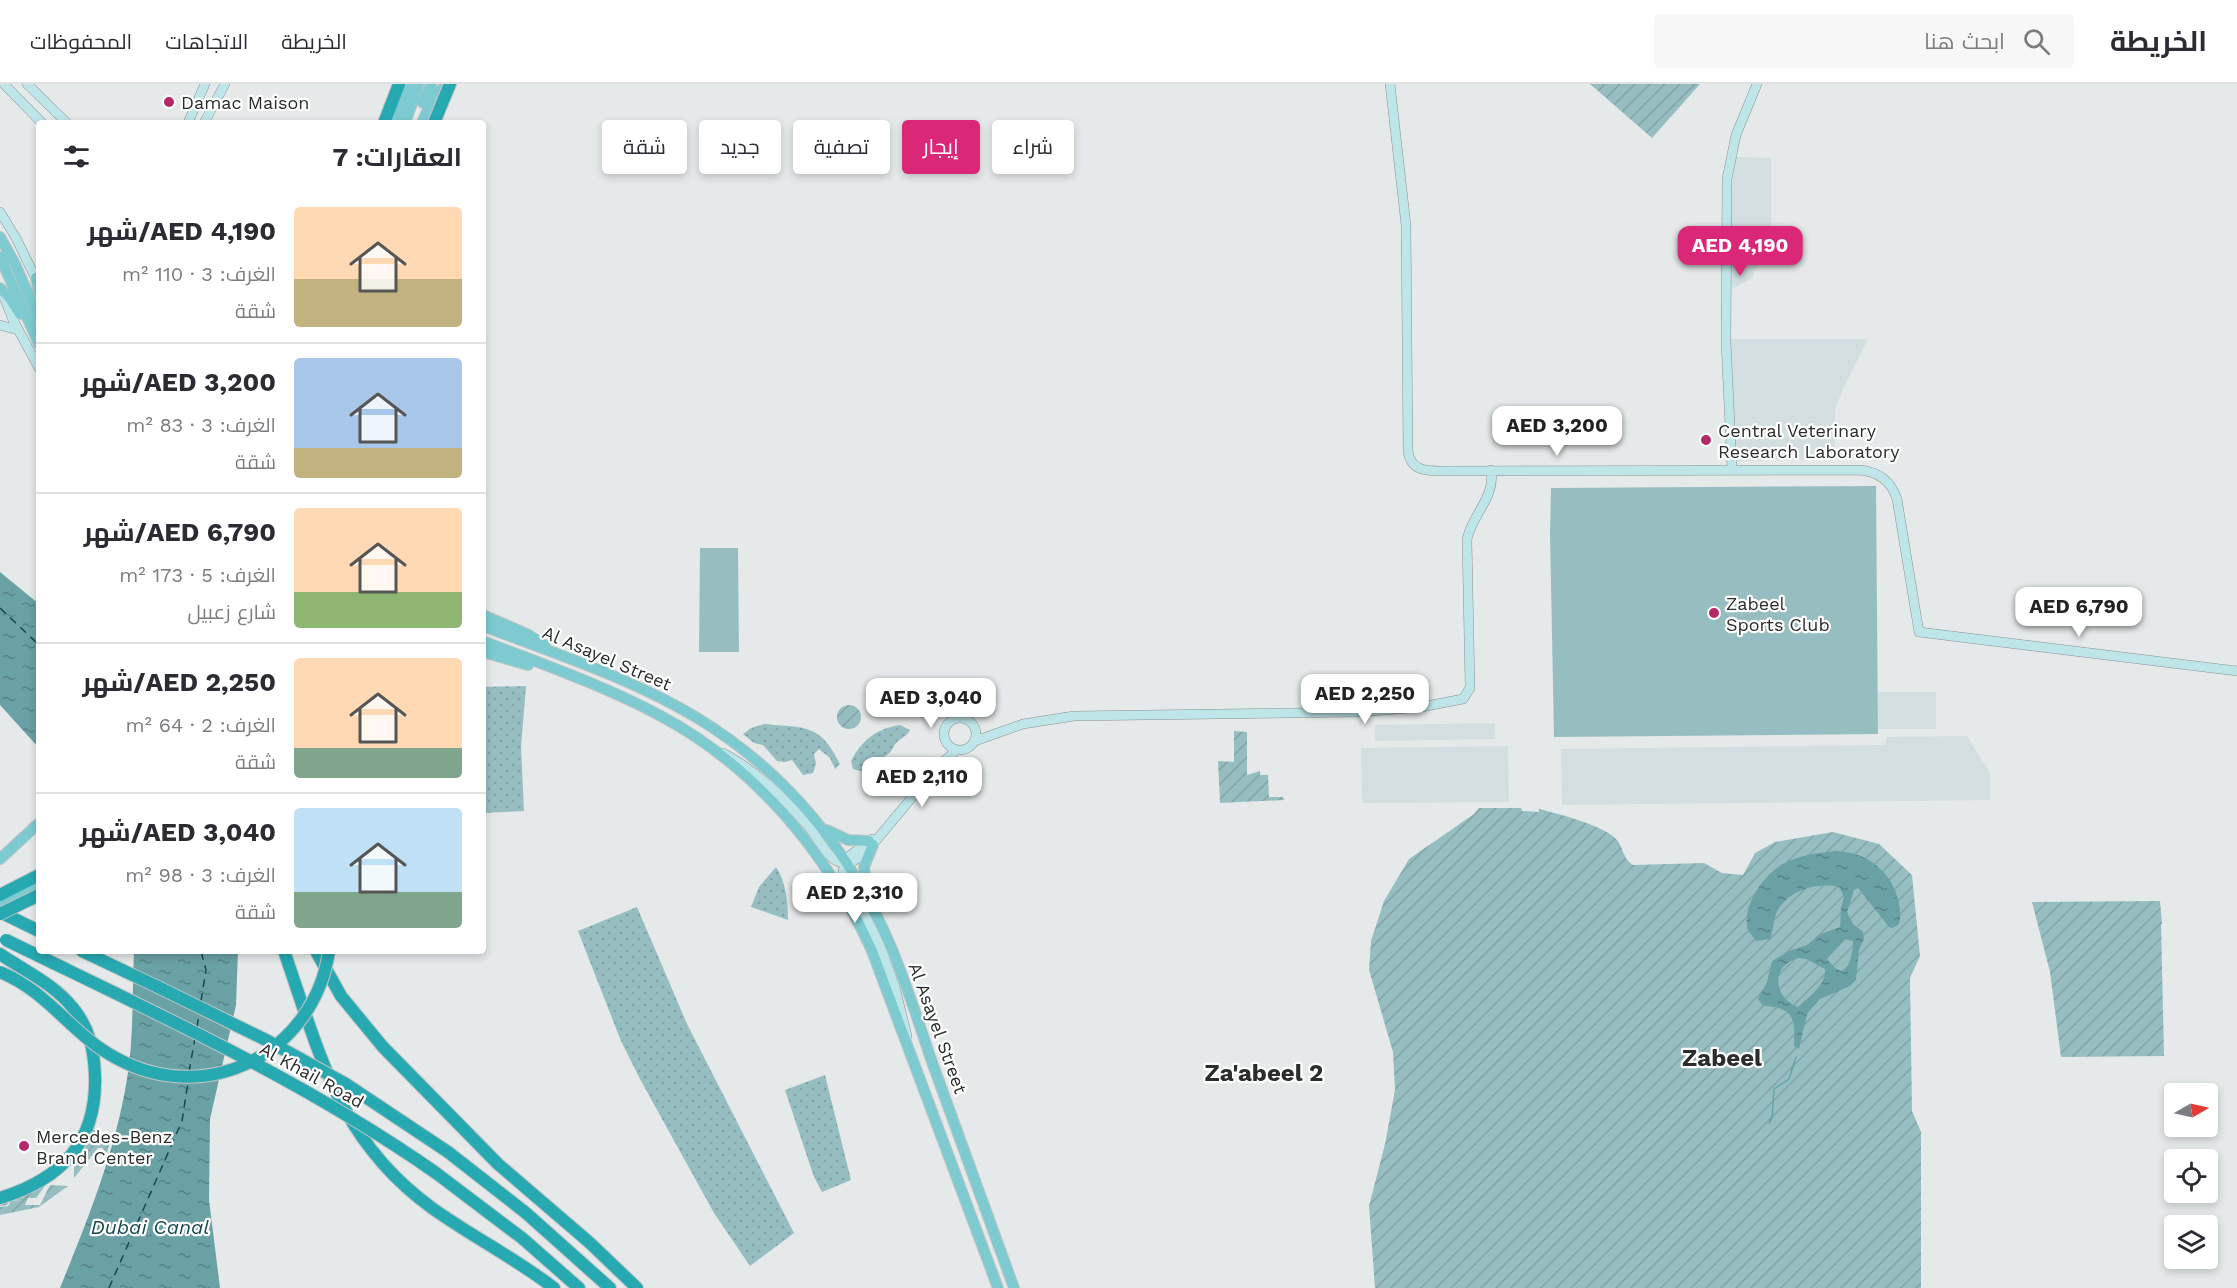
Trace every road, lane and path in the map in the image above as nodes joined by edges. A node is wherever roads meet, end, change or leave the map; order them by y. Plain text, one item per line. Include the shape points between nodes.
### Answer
1 (4, 84) edge
2 (27, 84) edge
3 (205, 84) edge
4 (225, 84) edge
5 (419, 84) edge
6 (431, 84) edge
7 (450, 84) edge
8 (1389, 84) edge
9 (1757, 84) edge
10 (402, 87) edge
11 (39, 120) edge
12 (64, 120) edge
13 (189, 120) edge
14 (206, 120) edge
15 (386, 120) edge
16 (396, 120) edge
17 (406, 120) edge
18 (416, 120) edge
19 (423, 120) edge
20 (435, 120) edge
21 (0, 212) edge
22 (0, 237) edge
23 (0, 256) edge
24 (36, 275) edge
25 (0, 287) edge
26 (0, 307) edge
27 (36, 312) edge
28 (0, 325) edge
29 (18, 330) junction
30 (36, 338) edge
31 (36, 340) edge
32 (36, 363) edge
33 (1732, 469) junction
34 (1491, 470) junction
35 (486, 616) edge
36 (486, 627) edge
37 (486, 642) edge
38 (486, 653) edge
39 (557, 654) junction
40 (552, 668) junction
41 (2237, 671) edge
42 (974, 726) junction
43 (1003, 730) junction
44 (975, 741) junction
45 (946, 742) junction
46 (710, 747) junction
47 (957, 750) junction
48 (940, 764) junction
49 (820, 825) junction
50 (36, 826) edge
51 (871, 843) junction
52 (0, 859) edge
53 (846, 862) junction
54 (36, 877) edge
55 (36, 887) edge
56 (0, 896) edge
57 (36, 896) edge
58 (870, 902) junction
59 (0, 905) edge
60 (0, 913) edge
61 (36, 930) edge
62 (3, 938) edge
63 (0, 954) edge
64 (88, 954) edge
65 (108, 954) edge
66 (285, 954) edge
67 (318, 954) edge
68 (328, 954) edge
69 (0, 972) edge
70 (158, 987) junction
71 (908, 1046) junction
72 (0, 1198) edge
73 (554, 1288) edge
74 (579, 1288) edge
75 (610, 1288) edge
76 (637, 1288) edge
77 (998, 1288) edge
78 (1014, 1288) edge

1 - 11 street
2 - 12 street
3 - 13 street
4 - 14 street
5 - 17 main road
6 - 18 main road
7 - 19 main road via 435,93
7 - 20 highway, bridge
8 - 34 street via 1406,225 1408,455 1423,470
9 - 33 street via 1736,135 1726,184 1726,342
10 - 15 highway
10 - 16 main road
21 - 24 street
22 - 27 main road
23 - 30 main road
25 - 26 street
25 - 29 street
25 - 31 main road
28 - 29 street
29 - 32 street
33 - 34 street
33 - 41 street via 1865,470 1883,478 1897,499 1918,632
34 - 43 street via 1490,493 1467,540 1470,688 1463,699 1359,712 1074,716
35 - 39 main road via 527,634
36 - 39 main road, Al Asayel Street
37 - 40 main road
38 - 40 main road via 525,665
39 - 49 main road, Al Asayel Street via 649,692 708,725 764,766
40 - 46 main road, Al Asayel Street via 650,710
42 - 43 street
42 - 44 street
42 - 45 street via 963,717 952,719 944,730
43 - 44 street
44 - 47 street
45 - 47 street
45 - 48 street
46 - 53 street via 760,777 800,816 833,858
46 - 71 main road, Al Asayel Street via 776,805 838,886 872,951
47 - 48 street
48 - 51 street
49 - 51 main road via 848,840
49 - 53 main road, Al Asayel Street
50 - 52 main road
51 - 53 street via 854,861
51 - 58 main road via 864,867
53 - 58 main road, Al Asayel Street
53 - 71 street via 844,877 872,927 890,973
54 - 56 highway
55 - 59 main road
57 - 60 highway, bridge
58 - 78 main road, Al Asayel Street via 897,962
60 - 61 highway
62 - 74 highway, Al Khail Road, bridge via 251,1060 390,1141 522,1238
63 - 72 highway via 56,990 80,1016 92,1045 95,1087 90,1122 68,1160 39,1182
64 - 70 highway, Al Khail Road
65 - 70 highway
66 - 73 highway via 335,1093 371,1152 433,1209
67 - 76 highway via 341,996 383,1047 512,1177 582,1235
68 - 69 highway, bridge via 312,1005 281,1042 240,1067 191,1077 147,1071 115,1058 41,996
70 - 75 highway, Al Khail Road, bridge via 329,1075 394,1114 533,1219
71 - 77 main road, Al Asayel Street

